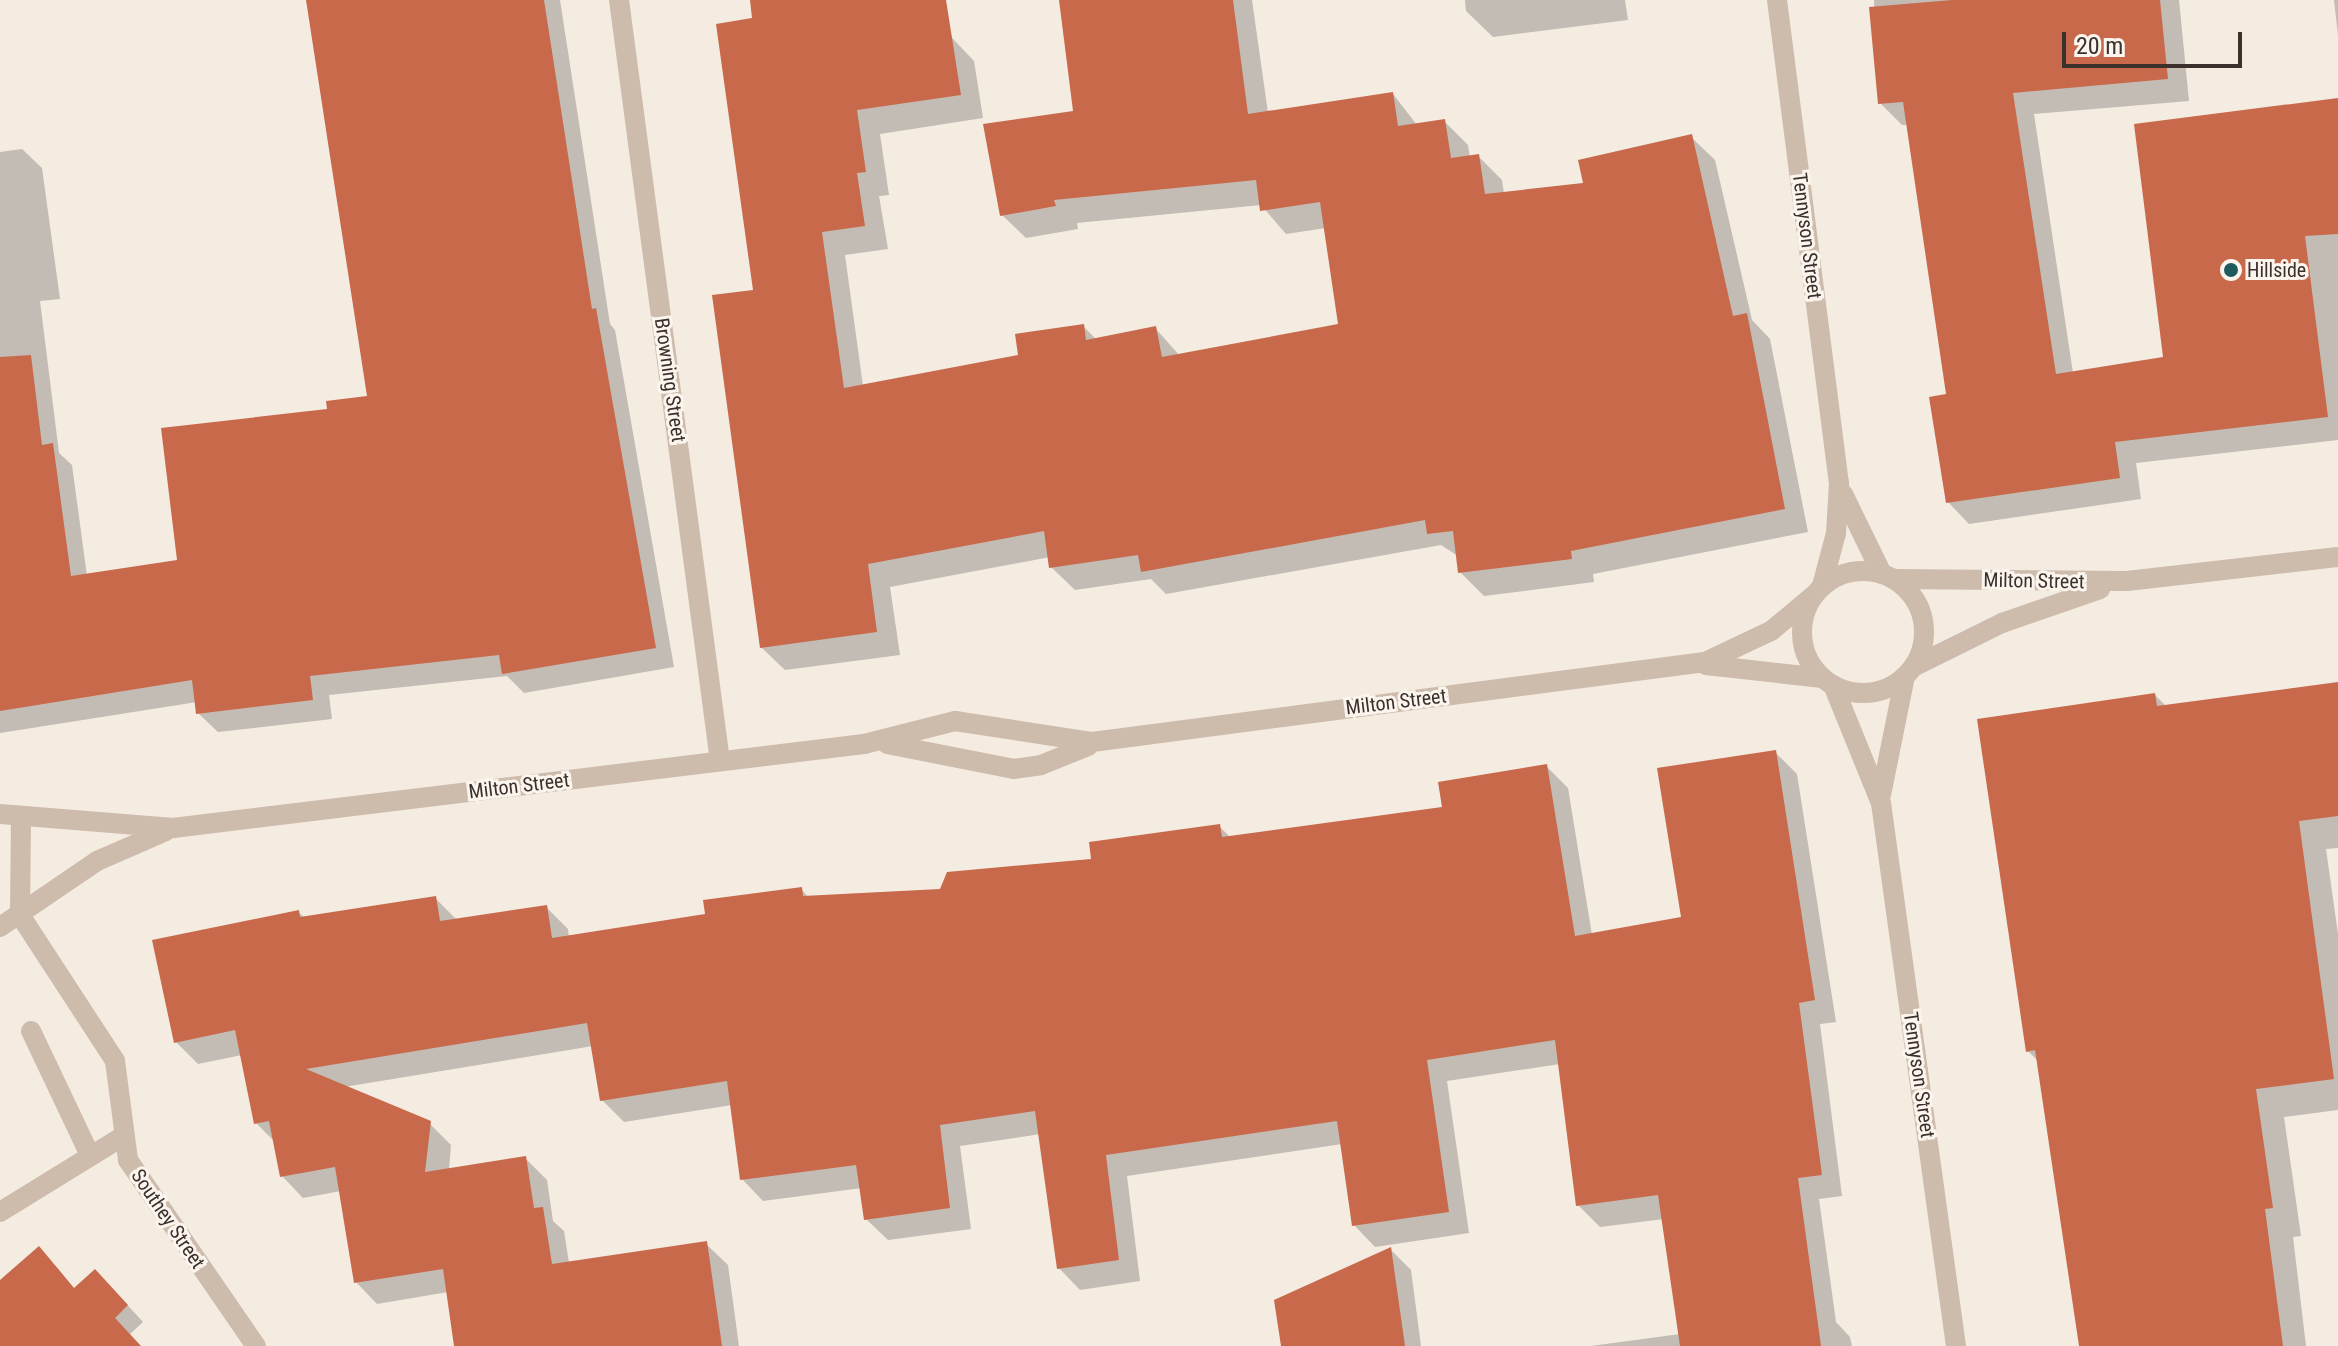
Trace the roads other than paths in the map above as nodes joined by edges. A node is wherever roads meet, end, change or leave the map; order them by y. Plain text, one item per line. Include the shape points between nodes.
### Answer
1 (619, 0) edge
2 (1777, 0) edge
3 (1838, 471) junction
4 (2338, 557) edge
5 (1888, 577) junction
6 (2127, 581) junction
7 (1818, 591) junction
8 (1686, 665) junction
9 (1909, 672) junction
10 (1828, 682) junction
11 (1107, 740) junction
12 (864, 744) junction
13 (720, 761) junction
14 (1881, 803) junction
15 (0, 814) edge
16 (21, 816) junction
17 (173, 828) junction
18 (20, 915) junction
19 (0, 927) edge
20 (31, 1031) dead end
21 (122, 1137) junction
22 (90, 1155) junction
23 (0, 1212) edge
24 (256, 1346) edge
25 (1956, 1346) edge

1 - 13 street, Browning Street
2 - 3 street, Tennyson Street
3 - 5 street, Tennyson Street via 1849,510
3 - 7 street, Tennyson Street via 1839,519
4 - 6 street, Milton Street
5 - 6 street, Milton Street
5 - 7 street via 1857,571
5 - 9 street via 1913,596 1923,619 1923,644
6 - 9 street, Milton Street via 2002,623
7 - 8 street, Milton Street via 1739,649
7 - 10 street via 1802,620 1803,645
8 - 10 street, Milton Street
8 - 11 street, Milton Street
9 - 10 street via 1871,693
9 - 14 street, Tennyson Street
10 - 14 street, Tennyson Street
11 - 12 street, Milton Street via 1050,739 963,721
11 - 12 street, Milton Street via 1023,769 899,745
12 - 13 street, Milton Street
13 - 17 street, Milton Street
14 - 25 street, Tennyson Street
15 - 16 street, Milton Street
16 - 17 street, Milton Street
16 - 18 street
17 - 18 street, Milton Street via 108,855
18 - 19 street, Milton Street
18 - 21 street, Southey Street via 115,1061
20 - 22 street
21 - 22 street
21 - 24 street, Southey Street via 141,1183
22 - 23 street

